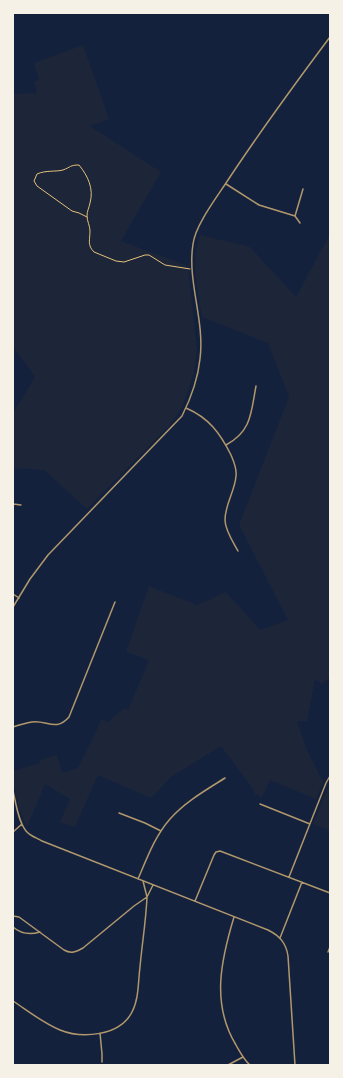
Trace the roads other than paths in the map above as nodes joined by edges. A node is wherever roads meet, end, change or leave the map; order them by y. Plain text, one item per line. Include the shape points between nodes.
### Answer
1 (330, 37) edge
2 (226, 184) junction
3 (303, 189) dead end
4 (295, 216) junction
5 (300, 223) dead end
6 (256, 386) dead end
7 (186, 408) junction
8 (226, 445) junction
9 (13, 504) edge
10 (21, 505) dead end
11 (238, 551) dead end
12 (13, 594) edge
13 (18, 598) junction
14 (115, 602) dead end
15 (13, 607) edge
16 (13, 727) edge
17 (330, 776) edge
18 (225, 778) dead end
19 (13, 791) edge
20 (260, 804) dead end
21 (119, 813) dead end
22 (22, 824) junction
23 (310, 824) junction
24 (161, 831) junction
25 (13, 832) edge
26 (289, 877) junction
27 (138, 879) junction
28 (143, 881) junction
29 (302, 882) junction
30 (153, 885) junction
31 (330, 893) edge
32 (147, 897) junction
33 (195, 902) junction
34 (13, 916) edge
35 (234, 917) junction
36 (13, 927) edge
37 (40, 932) junction
38 (280, 938) junction
39 (330, 947) edge
40 (328, 952) dead end
41 (13, 1001) edge
42 (100, 1033) junction
43 (243, 1057) junction
44 (102, 1062) dead end
45 (228, 1065) edge
46 (250, 1065) edge
47 (295, 1065) edge

1 - 2 street via 268,121
2 - 4 street via 259,205
2 - 7 street via 203,220 193,242 192,269 201,358
3 - 4 street
4 - 5 street
6 - 8 street via 247,427 242,434
7 - 8 street via 213,425
7 - 13 street via 176,424 48,555
8 - 11 street via 236,467 236,476 225,521
9 - 10 street
12 - 13 street
13 - 15 street
14 - 16 street via 69,717 56,725 32,722
17 - 23 street
18 - 24 street via 184,807
19 - 22 street
20 - 23 street
21 - 24 street
22 - 25 street
22 - 27 street via 29,833 42,841
23 - 26 street
24 - 27 street
26 - 29 street
26 - 33 street via 219,851 214,855
27 - 28 street
28 - 30 street
28 - 32 street
29 - 31 street
29 - 38 street
30 - 32 street
30 - 33 street
32 - 37 street via 83,948 74,952 67,951
32 - 42 street via 134,1007 123,1023
33 - 35 street
34 - 37 street via 19,917
35 - 38 street via 268,930
35 - 43 street via 222,961 220,985 225,1024
36 - 37 street via 25,934
38 - 47 street via 285,944 288,956
39 - 40 street
41 - 42 street via 60,1030 73,1033
42 - 44 street
43 - 45 street
43 - 46 street

